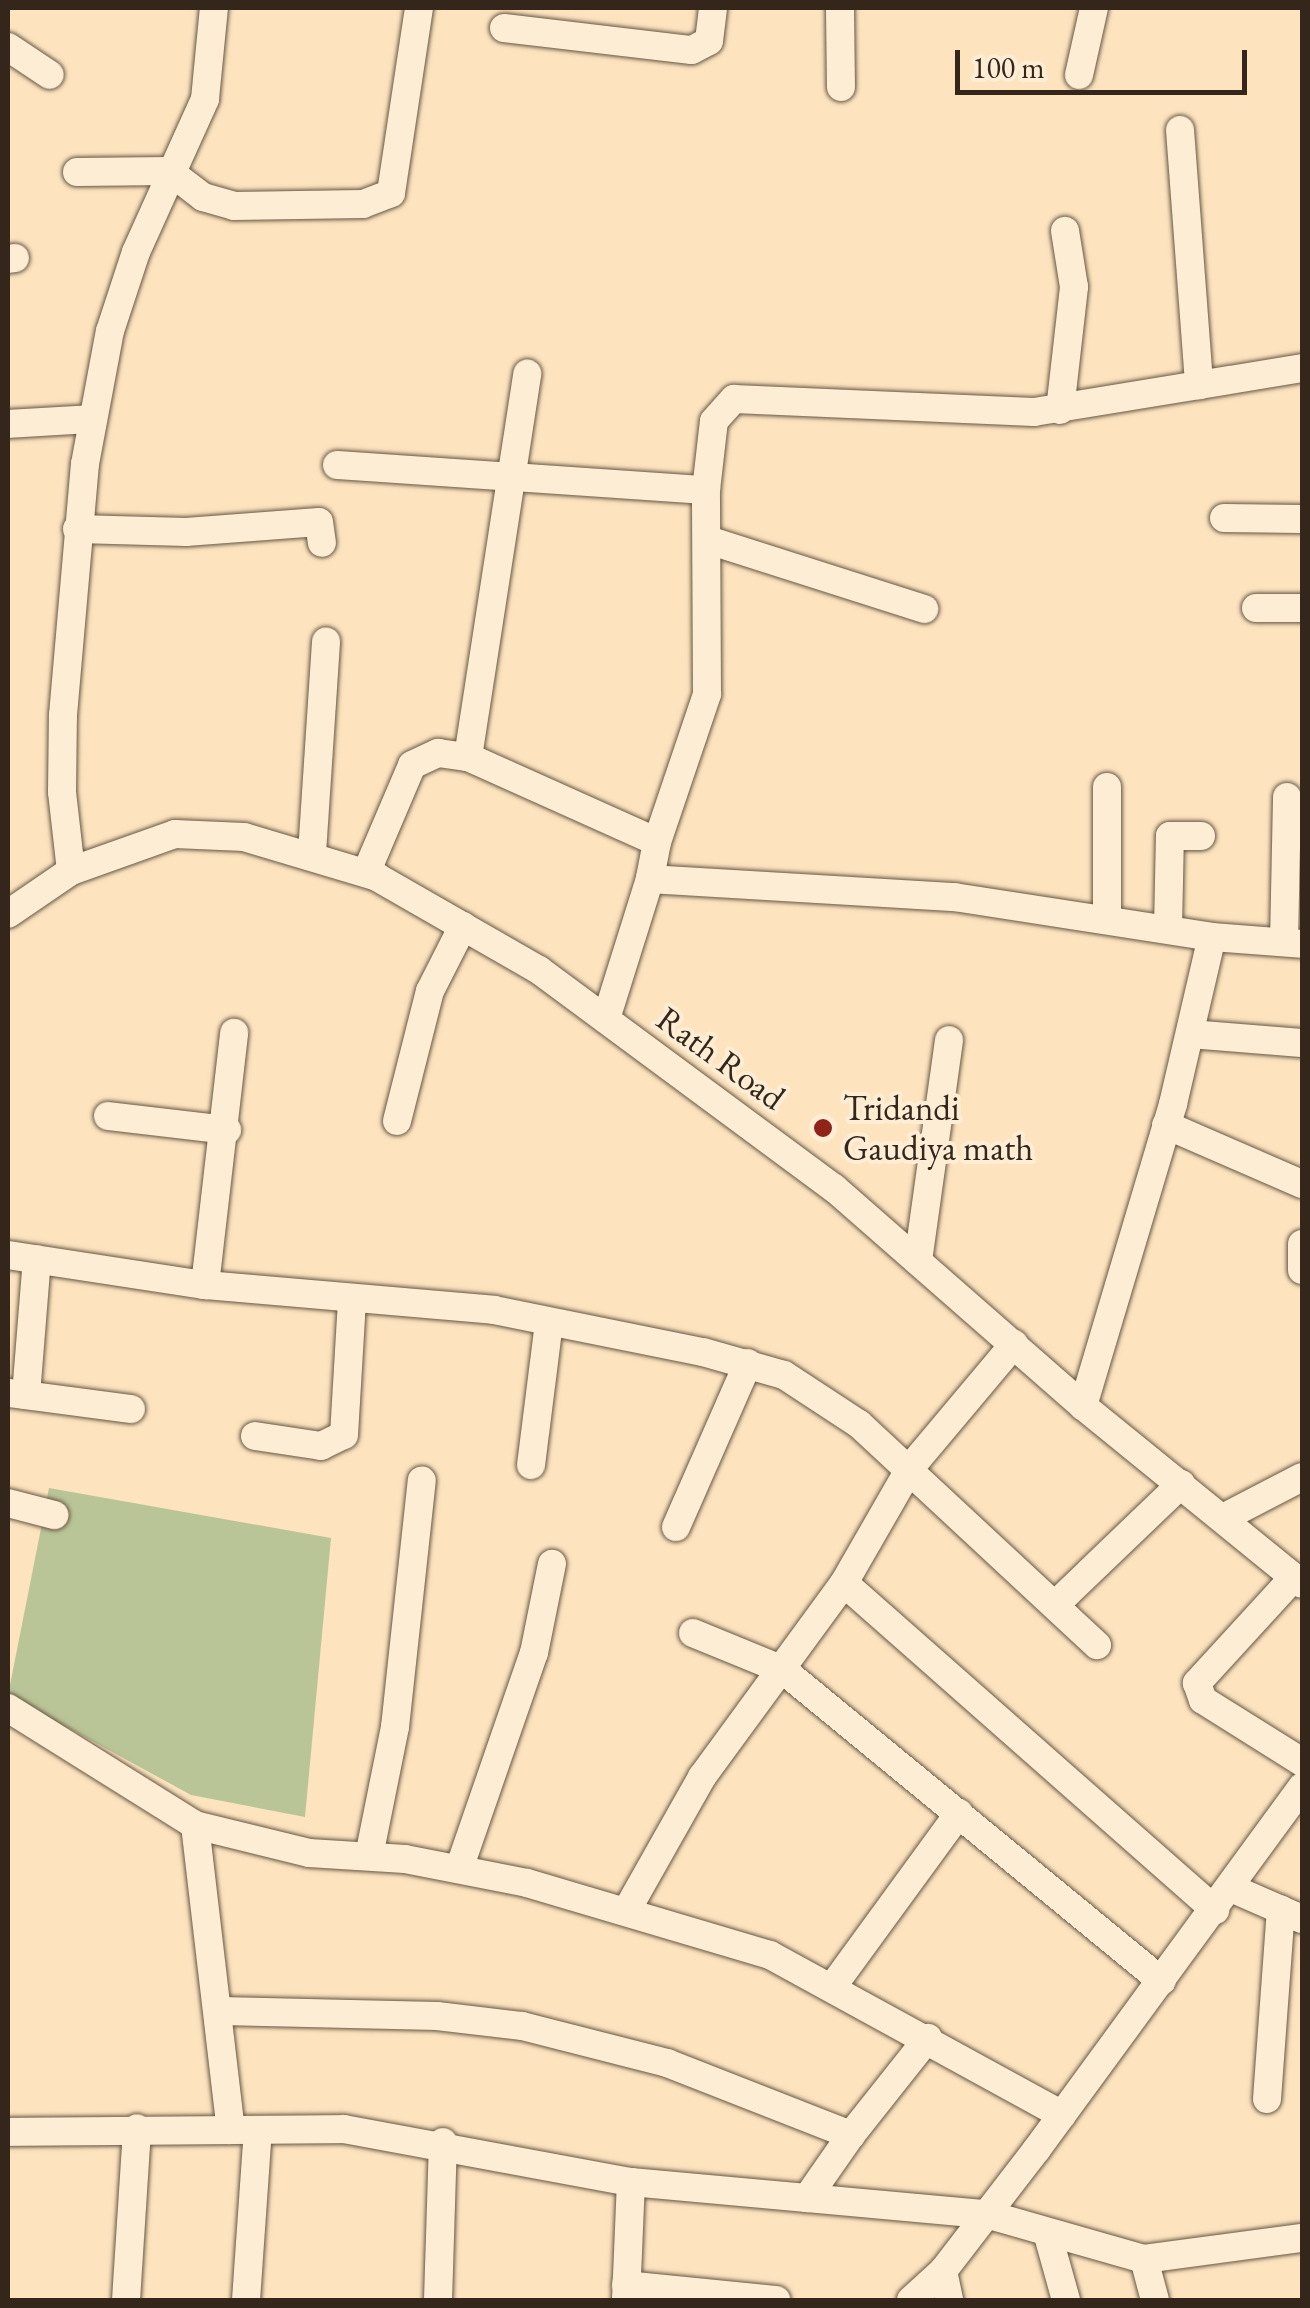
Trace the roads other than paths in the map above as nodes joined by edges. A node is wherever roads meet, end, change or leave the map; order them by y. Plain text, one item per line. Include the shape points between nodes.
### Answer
1 (214, 8) edge
2 (420, 8) edge
3 (713, 8) edge
4 (840, 8) edge
5 (1094, 8) edge
6 (504, 28) dead end
7 (8, 47) edge
8 (50, 75) dead end
9 (1079, 76) dead end
10 (841, 87) dead end
11 (1180, 130) dead end
12 (169, 171) junction
13 (78, 172) dead end
14 (1065, 231) dead end
15 (1302, 368) edge
16 (527, 374) dead end
17 (1199, 385) junction
18 (1060, 410) junction
19 (93, 418) junction
20 (8, 424) edge
21 (337, 466) dead end
22 (512, 482) junction
23 (706, 490) junction
24 (1224, 518) dead end
25 (1302, 519) edge
26 (78, 529) junction
27 (708, 540) junction
28 (322, 543) dead end
29 (1256, 608) dead end
30 (1302, 608) edge
31 (924, 609) dead end
32 (326, 642) dead end
33 (468, 757) junction
34 (1107, 787) dead end
35 (1287, 797) dead end
36 (1200, 836) dead end
37 (658, 842) junction
38 (312, 854) junction
39 (71, 871) junction
40 (366, 873) junction
41 (650, 879) junction
42 (8, 914) edge
43 (1106, 917) junction
44 (463, 926) junction
45 (1168, 929) junction
46 (1212, 937) junction
47 (1293, 943) edge
48 (606, 1019) junction
49 (234, 1034) dead end
50 (1190, 1034) junction
51 (949, 1040) dead end
52 (1302, 1043) edge
53 (108, 1116) dead end
54 (397, 1121) dead end
55 (1166, 1125) junction
56 (226, 1130) junction
57 (1302, 1184) edge
58 (1302, 1244) edge
59 (8, 1255) edge
60 (37, 1259) junction
61 (918, 1261) junction
62 (1302, 1270) edge
63 (206, 1285) junction
64 (352, 1300) junction
65 (550, 1323) junction
66 (1014, 1344) junction
67 (748, 1362) junction
68 (17, 1394) edge
69 (1084, 1406) junction
70 (131, 1409) dead end
71 (256, 1436) dead end
72 (531, 1465) dead end
73 (910, 1468) junction
74 (1302, 1477) edge
75 (422, 1480) dead end
76 (1181, 1484) junction
77 (8, 1503) edge
78 (54, 1515) dead end
79 (1223, 1518) junction
80 (676, 1526) dead end
81 (552, 1564) dead end
82 (1298, 1580) edge
83 (844, 1583) junction
84 (1055, 1605) junction
85 (692, 1633) dead end
86 (1097, 1645) dead end
87 (783, 1670) junction
88 (8, 1708) edge
89 (1302, 1762) edge
90 (1302, 1787) edge
91 (960, 1813) junction
92 (194, 1824) junction
93 (369, 1856) junction
94 (459, 1869) junction
95 (1223, 1899) junction
96 (627, 1910) junction
97 (1292, 1915) edge
98 (1162, 1981) junction
99 (833, 1986) junction
100 (221, 2011) junction
101 (928, 2038) junction
102 (1268, 2100) dead end
103 (1062, 2115) junction
104 (136, 2128) junction
105 (245, 2130) junction
106 (8, 2132) edge
107 (852, 2135) junction
108 (443, 2142) junction
109 (631, 2182) junction
110 (806, 2198) junction
111 (986, 2214) junction
112 (1048, 2232) junction
113 (1302, 2238) edge
114 (1144, 2259) junction
115 (943, 2271) junction
116 (626, 2293) edge
117 (126, 2300) edge
118 (246, 2300) edge
119 (438, 2300) edge
120 (776, 2300) edge
121 (911, 2300) edge
122 (949, 2300) edge
123 (1066, 2300) edge
124 (1156, 2300) edge

1 - 12 street via 206,98
2 - 12 street via 392,193 363,204 234,206 202,197
3 - 6 street via 709,40 692,50
4 - 10 street
5 - 9 street
7 - 8 street
11 - 17 street
12 - 13 street
12 - 19 street via 110,330
14 - 18 street via 1074,287
15 - 17 street
16 - 22 street
17 - 18 street
18 - 23 street via 734,398 714,421
19 - 20 street
19 - 26 street
21 - 22 street
22 - 23 street
22 - 33 street
23 - 27 street
24 - 25 street
26 - 28 street via 186,532 319,522
26 - 39 street via 62,754
27 - 31 street
27 - 37 street via 707,694
29 - 30 street
32 - 38 street
33 - 37 street
33 - 40 street via 422,756 412,765
34 - 43 street
35 - 47 street
36 - 45 street via 1170,836
37 - 41 street
38 - 39 street, Rath Road via 244,836 175,834
38 - 40 street, Rath Road
39 - 42 street, Rath Road
40 - 44 street, Rath Road
41 - 43 street via 876,890
41 - 48 street
43 - 45 street
44 - 48 street, Rath Road
44 - 54 street via 430,991
45 - 46 street
46 - 47 street
46 - 50 street
48 - 61 street, Rath Road via 834,1188
49 - 56 street
50 - 52 street
50 - 55 street
51 - 61 street
53 - 56 street
55 - 57 street
55 - 69 street
56 - 63 street
58 - 62 street
59 - 60 street
60 - 63 street
60 - 68 street
61 - 66 street, Rath Road
63 - 64 street
64 - 65 street via 457,1306
64 - 71 street via 344,1434 321,1446
65 - 67 street
65 - 72 street
66 - 69 street, Rath Road
66 - 73 street
67 - 73 street via 816,1393
67 - 80 street
68 - 70 street
69 - 76 street, Rath Road
73 - 83 street
73 - 84 street
74 - 79 street
75 - 93 street via 396,1727
76 - 79 street, Rath Road
76 - 84 street
77 - 78 street
79 - 82 street, Rath Road
81 - 94 street via 534,1653
82 - 89 street via 1197,1683 1203,1700
83 - 87 street
83 - 95 street
84 - 86 street
85 - 87 street
87 - 91 street
87 - 96 street via 702,1777
88 - 92 street
90 - 95 street
91 - 98 street
91 - 99 street
92 - 93 street via 309,1853
92 - 100 street
93 - 94 street
94 - 96 street
95 - 97 street
95 - 98 street
96 - 99 street via 721,1938
97 - 102 street
98 - 103 street
99 - 101 street
100 - 105 street
100 - 107 street via 380,2010 522,2026 667,2064
101 - 103 street
101 - 107 street
103 - 111 street
104 - 105 street
104 - 106 street
104 - 117 street
105 - 108 street via 344,2129
105 - 118 street
107 - 110 street
108 - 109 street
108 - 119 street
109 - 110 street
109 - 116 street
110 - 111 street
111 - 112 street
111 - 115 street
112 - 114 street
112 - 123 street
113 - 114 street
114 - 124 street
115 - 121 street
115 - 122 street
116 - 120 street

